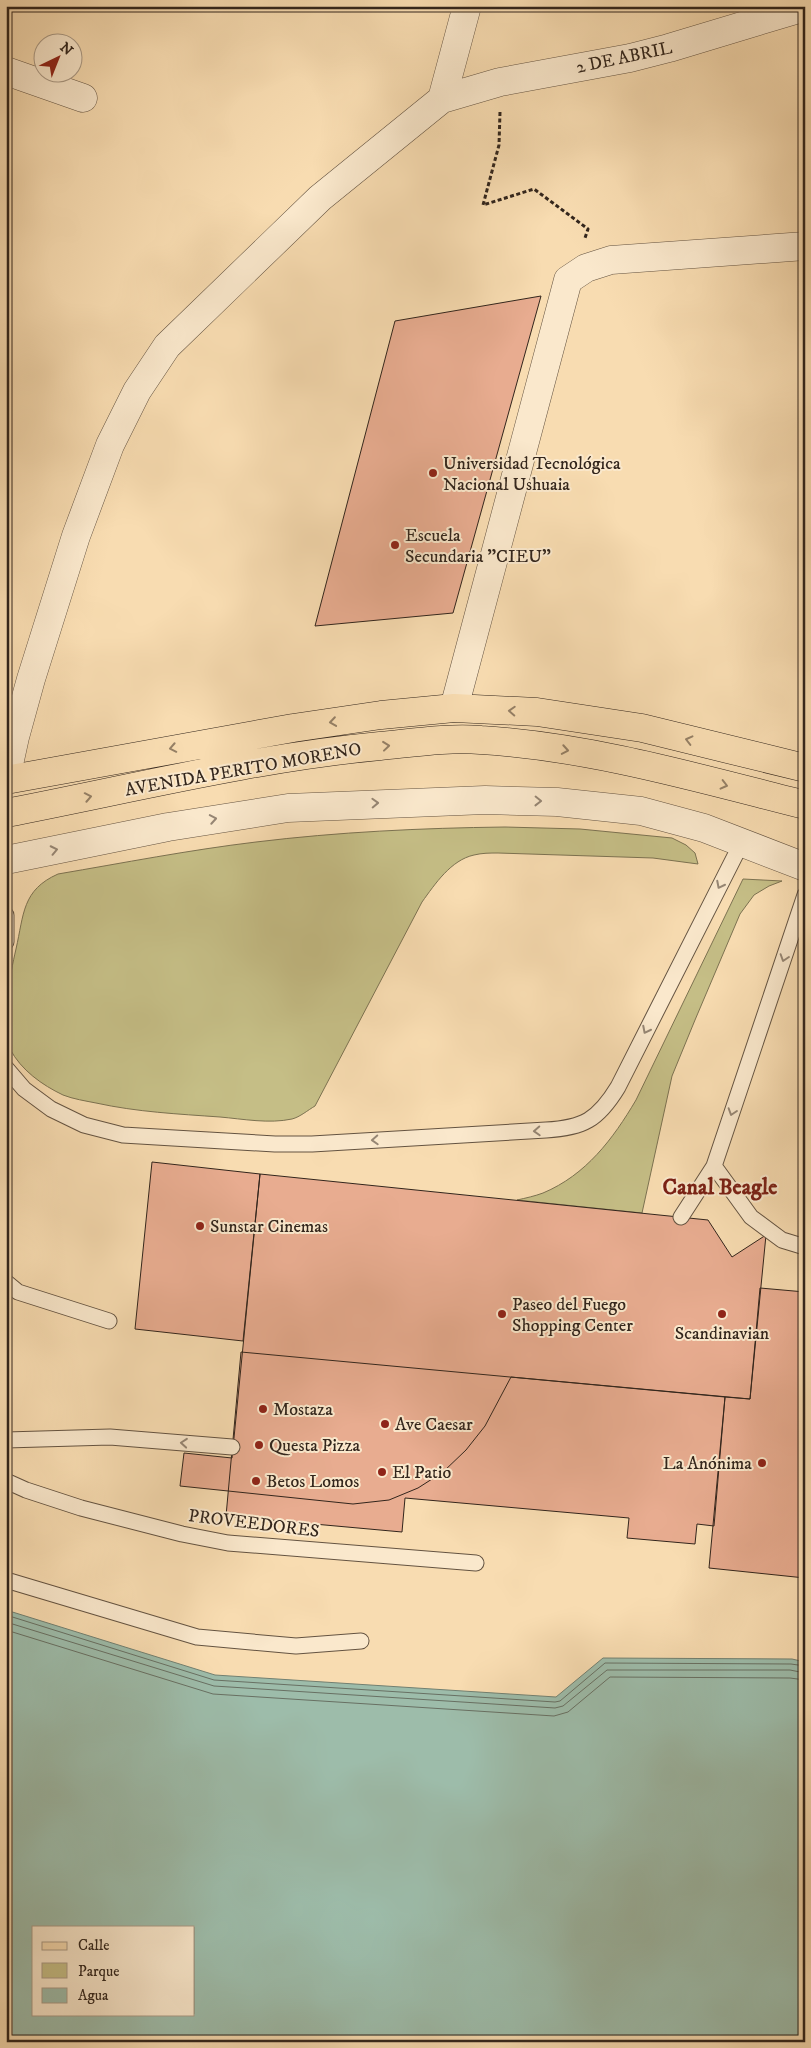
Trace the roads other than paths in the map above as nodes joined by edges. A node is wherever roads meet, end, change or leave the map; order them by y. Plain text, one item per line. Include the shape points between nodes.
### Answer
1 (468, 6) edge
2 (805, 7) edge
3 (6, 71) edge
4 (83, 98) dead end
5 (442, 99) junction
6 (805, 246) edge
7 (454, 708) junction
8 (13, 718) edge
9 (805, 768) edge
10 (6, 779) edge
11 (805, 805) edge
12 (6, 813) edge
13 (742, 842) junction
14 (6, 860) edge
15 (805, 867) edge
16 (805, 895) edge
17 (6, 915) edge
18 (6, 942) edge
19 (6, 1068) edge
20 (714, 1166) junction
21 (681, 1217) dead end
22 (805, 1247) edge
23 (6, 1282) edge
24 (108, 1321) dead end
25 (6, 1440) edge
26 (232, 1447) dead end
27 (6, 1481) edge
28 (476, 1563) dead end
29 (6, 1580) edge
30 (361, 1641) dead end

1 - 5 street
2 - 5 street, 2 DE ABRIL via 630,58 500,82
3 - 4 street
5 - 8 street via 320,198 167,346 142,383 110,445
6 - 7 street via 611,260 586,268 568,280
9 -> 7 main road, AVENIDA PERITO MORENO via 642,728 537,712
7 -> 10 main road, AVENIDA PERITO MORENO via 293,728
8 - 10 street
12 -> 11 main road, AVENIDA PERITO MORENO via 286,758 479,739 629,761
14 -> 13 street via 168,827 288,808 485,800 557,802 641,811
13 - 15 street
13 -> 19 lane via 618,1087 596,1117 580,1126 312,1144 123,1134 84,1125 51,1109 24,1089
16 -> 20 lane
17 - 18 lane
20 - 21 lane
20 - 22 lane via 751,1217 782,1240
23 - 24 lane via 18,1292
26 -> 25 lane via 110,1437
27 - 28 lane, PROVEEDORES via 81,1508 228,1543
29 - 30 lane via 197,1636 296,1646

